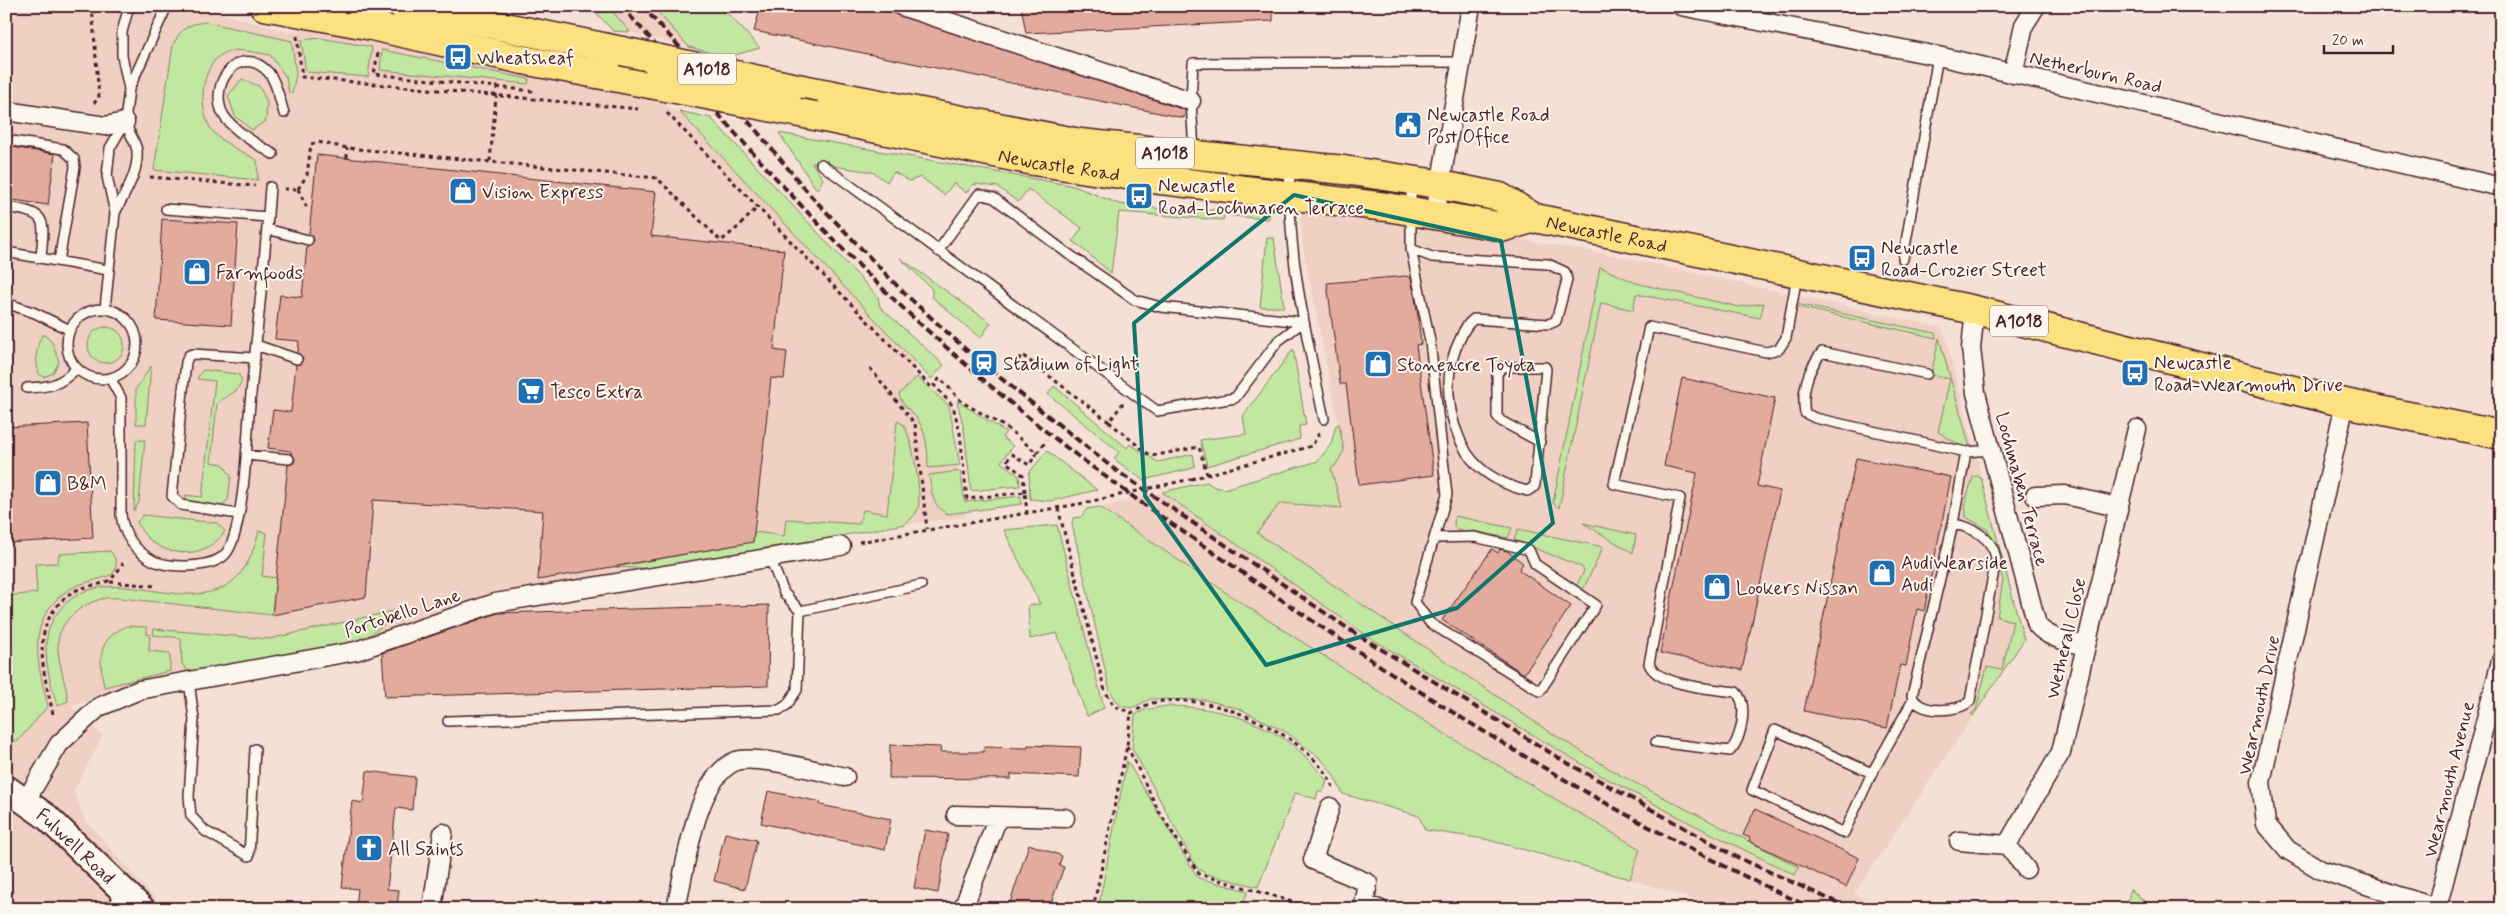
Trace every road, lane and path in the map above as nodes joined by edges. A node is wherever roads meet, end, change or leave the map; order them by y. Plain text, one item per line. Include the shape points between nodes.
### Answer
1 (92, 6) edge
2 (129, 6) edge
3 (166, 6) edge
4 (403, 6) edge
5 (901, 6) edge
6 (1471, 6) edge
7 (1681, 6) edge
8 (2036, 6) edge
9 (269, 7) edge
10 (297, 35) dead end
11 (378, 49) dead end
12 (1938, 56) junction
13 (1462, 62) junction
14 (2013, 74) junction
15 (533, 84) dead end
16 (497, 87) junction
17 (128, 89) junction
18 (495, 94) junction
19 (648, 97) junction
20 (1191, 101) junction
21 (6, 111) edge
22 (666, 112) dead end
23 (284, 113) dead end
24 (124, 122) junction
25 (90, 124) junction
26 (6, 140) edge
27 (347, 148) junction
28 (273, 154) dead end
29 (1194, 156) junction
30 (347, 158) dead end
31 (490, 161) junction
32 (821, 164) dead end
33 (1290, 165) junction
34 (150, 177) dead end
35 (1412, 180) junction
36 (1440, 184) junction
37 (270, 187) junction
38 (2501, 187) edge
39 (298, 189) junction
40 (1289, 195) junction
41 (758, 207) junction
42 (9, 209) edge
43 (166, 209) dead end
44 (308, 210) dead end
45 (115, 213) junction
46 (1423, 213) junction
47 (268, 217) junction
48 (1535, 218) junction
49 (267, 228) junction
50 (308, 240) dead end
51 (1411, 249) junction
52 (938, 251) junction
53 (6, 252) edge
54 (41, 258) junction
55 (1903, 260) dead end
56 (59, 261) junction
57 (108, 270) junction
58 (1797, 274) junction
59 (6, 303) edge
60 (106, 309) junction
61 (1975, 310) junction
62 (1303, 322) junction
63 (70, 330) junction
64 (256, 345) junction
65 (254, 358) junction
66 (297, 359) dead end
67 (1013, 366) dead end
68 (77, 368) junction
69 (870, 368) dead end
70 (1927, 374) dead end
71 (110, 378) junction
72 (934, 385) junction
73 (28, 388) dead end
74 (1131, 392) junction
75 (2345, 403) junction
76 (1324, 419) joint
77 (1109, 422) junction
78 (2137, 429) dead end
79 (2501, 435) edge
80 (1047, 440) dead end
81 (1540, 442) junction
82 (1990, 450) junction
83 (1966, 452) junction
84 (1037, 453) junction
85 (246, 455) junction
86 (289, 459) dead end
87 (1207, 474) junction
88 (1025, 492) junction
89 (2034, 496) dead end
90 (2118, 507) junction
91 (1058, 508) junction
92 (238, 514) junction
93 (1026, 514) junction
94 (1953, 524) junction
95 (928, 529) junction
96 (1434, 538) junction
97 (841, 546) joint
98 (770, 558) junction
99 (123, 563) dead end
100 (109, 582) junction
101 (921, 585) dead end
102 (157, 586) dead end
103 (800, 611) junction
104 (2085, 646) junction
105 (2501, 661) edge
106 (189, 681) junction
107 (1914, 700) junction
108 (1131, 712) junction
109 (53, 714) dead end
110 (448, 721) dead end
111 (1656, 742) dead end
112 (1127, 746) junction
113 (255, 750) dead end
114 (1872, 773) junction
115 (845, 777) dead end
116 (16, 795) edge
117 (1330, 807) joint
118 (956, 816) dead end
119 (998, 817) junction
120 (1065, 818) dead end
121 (443, 833) dead end
122 (1959, 841) dead end
123 (2007, 844) junction
124 (2026, 869) dead end
125 (125, 904) edge
126 (2438, 908) edge
127 (432, 909) edge
128 (676, 909) edge
129 (963, 909) edge
130 (1093, 909) edge
131 (1317, 909) edge
132 (1378, 909) edge

1 - 25 path via 99,98 91,108
2 - 17 lane via 122,32 122,56
3 - 17 lane
4 - 29 highway, A1018, bridge via 1080,143
5 - 20 street
6 - 13 street
7 - 12 street, Netherburn Road
8 - 14 street via 2024,26
9 - 19 highway, Newcastle Road / A1018 via 523,60
10 - 18 path via 302,77
11 - 16 path via 374,74
12 - 14 street, Netherburn Road
12 - 55 lane
13 - 20 lane via 1193,63
13 - 36 street
14 - 38 street, Netherburn Road
15 - 16 path via 532,91
16 - 18 path
17 - 24 lane
18 - 19 path
18 - 31 path
19 - 40 highway, Newcastle Road / A1018, bridge via 816,116 1033,161 1153,180
20 - 29 lane
21 - 25 street
22 - 41 path
23 - 28 lane via 269,74 257,64 232,65 219,90 219,102 226,119
24 - 25 street via 105,126
24 - 45 lane via 110,148 106,176
24 - 45 lane via 137,150 134,176
26 - 56 lane via 63,149 74,159
27 - 30 path
27 - 31 path
27 - 39 path via 318,142 311,144 307,175
29 - 33 highway, A1018
31 - 41 path via 657,178 721,241
32 - 52 lane
33 - 35 highway, A1018
33 - 40 lane
34 - 37 path
35 - 36 highway, A1018
35 - 46 lane
36 - 46 street
36 - 48 highway, A1018 via 1500,197
37 - 39 path
37 - 47 lane
39 - 44 path
40 - 46 highway, Newcastle Road / A1018
40 - 62 lane
41 - 72 path via 931,387
42 - 54 lane via 34,213 41,218 44,224
43 - 47 lane
45 - 57 lane
46 - 48 highway, Newcastle Road / A1018 via 1504,226
46 - 51 lane
47 - 49 lane
48 - 58 highway, Newcastle Road / A1018
49 - 50 lane
49 - 64 lane
51 - 81 lane via 1432,257 1548,264 1565,272 1567,280 1559,314 1552,324 1474,319 1465,328 1449,364 1450,406 1455,426 1468,454 1481,468 1498,481 1527,491 1534,487
51 - 96 lane via 1430,341 1447,495
52 - 62 lane via 980,194 994,198 1135,300 1161,307
52 - 74 lane
53 - 54 lane
54 - 56 lane
56 - 57 lane
57 - 60 lane
58 - 61 highway, Newcastle Road / A1018
58 - 111 lane via 1786,338 1779,349 1766,352 1649,327 1614,484 1680,498 1649,664 1661,677 1683,684 1736,692 1742,707 1737,741 1730,751
59 - 63 lane
60 - 63 lane via 89,311 79,317
60 - 71 lane via 122,315 131,323 137,345 129,367
61 - 75 highway, Newcastle Road / A1018
61 - 82 street, Lochmaben Terrace via 1971,348 1973,374
62 - 74 lane via 1278,341 1235,398 1157,411
62 - 76 lane
63 - 68 lane via 67,348
64 - 65 lane
64 - 66 lane
65 - 85 lane
65 - 92 lane via 189,355 172,496 180,505
67 - 77 path via 1022,355
68 - 71 lane via 86,375
68 - 73 lane via 63,382
69 - 95 path via 915,424
70 - 83 lane via 1822,352 1807,382 1803,403 1805,413 1815,418
71 - 92 lane via 121,398 122,525 134,549 154,561 175,566 217,560 226,555 233,542
72 - 84 path via 940,378 962,402 1007,428
72 - 88 path via 952,406 960,433 967,500
74 - 77 path
75 - 79 highway, Newcastle Road / A1018
75 - 126 street, Wearmouth Drive via 2262,782 2266,824 2288,850 2321,870
76 - 87 path via 1312,446
77 - 87 path via 1151,456 1200,447
78 - 90 street, Wetherall Close
80 - 84 path
81 - 81 lane via 1546,369 1542,366 1502,367 1496,374 1498,416 1504,424
82 - 83 lane
82 - 104 street, Lochmaben Terrace via 2037,625 2054,637
83 - 94 lane
84 - 88 path via 1029,465 1012,454 1006,462 1024,475
85 - 86 lane
85 - 92 lane
87 - 91 path, bridge
88 - 93 path
89 - 90 street via 2065,494
90 - 104 street, Wetherall Close
91 - 93 path
91 - 108 path via 1105,691 1114,706
93 - 95 path
94 - 107 lane via 1916,672
94 - 107 lane via 1968,526 1982,535 1995,551 1996,559 1970,701 1962,708 1944,711
95 - 97 path
96 - 96 lane via 1415,602 1430,622 1540,691 1596,605 1535,564 1529,550 1475,538
97 - 98 street, Portobello Lane
98 - 103 lane via 784,593
98 - 106 street, Portobello Lane via 495,603 356,651
99 - 100 path
100 - 102 path
100 - 109 path via 75,591 60,602 49,618 42,644 43,667
101 - 103 lane
103 - 110 lane via 797,690 787,705 778,710
104 - 123 street, Wetherall Close via 2061,752
105 - 126 street, Wearmouth Avenue
106 - 113 lane via 194,718 189,796 192,816 205,831 249,856
106 - 116 street, Portobello Lane via 140,690 99,707 59,744
107 - 114 lane
108 - 112 path
108 - 117 path via 1152,703 1182,701 1235,711 1278,731 1308,752 1327,772 1334,788
112 - 130 path
112 - 131 path via 1158,810 1199,874
114 - 114 lane via 1776,730 1752,790 1844,833
115 - 128 street via 768,761 736,761 716,776 699,805
116 - 125 street, Fulwell Road via 47,817
117 - 132 street via 1313,860 1368,883 1364,905
118 - 119 street
119 - 120 street
119 - 129 street
121 - 127 street
122 - 123 street
123 - 124 street

